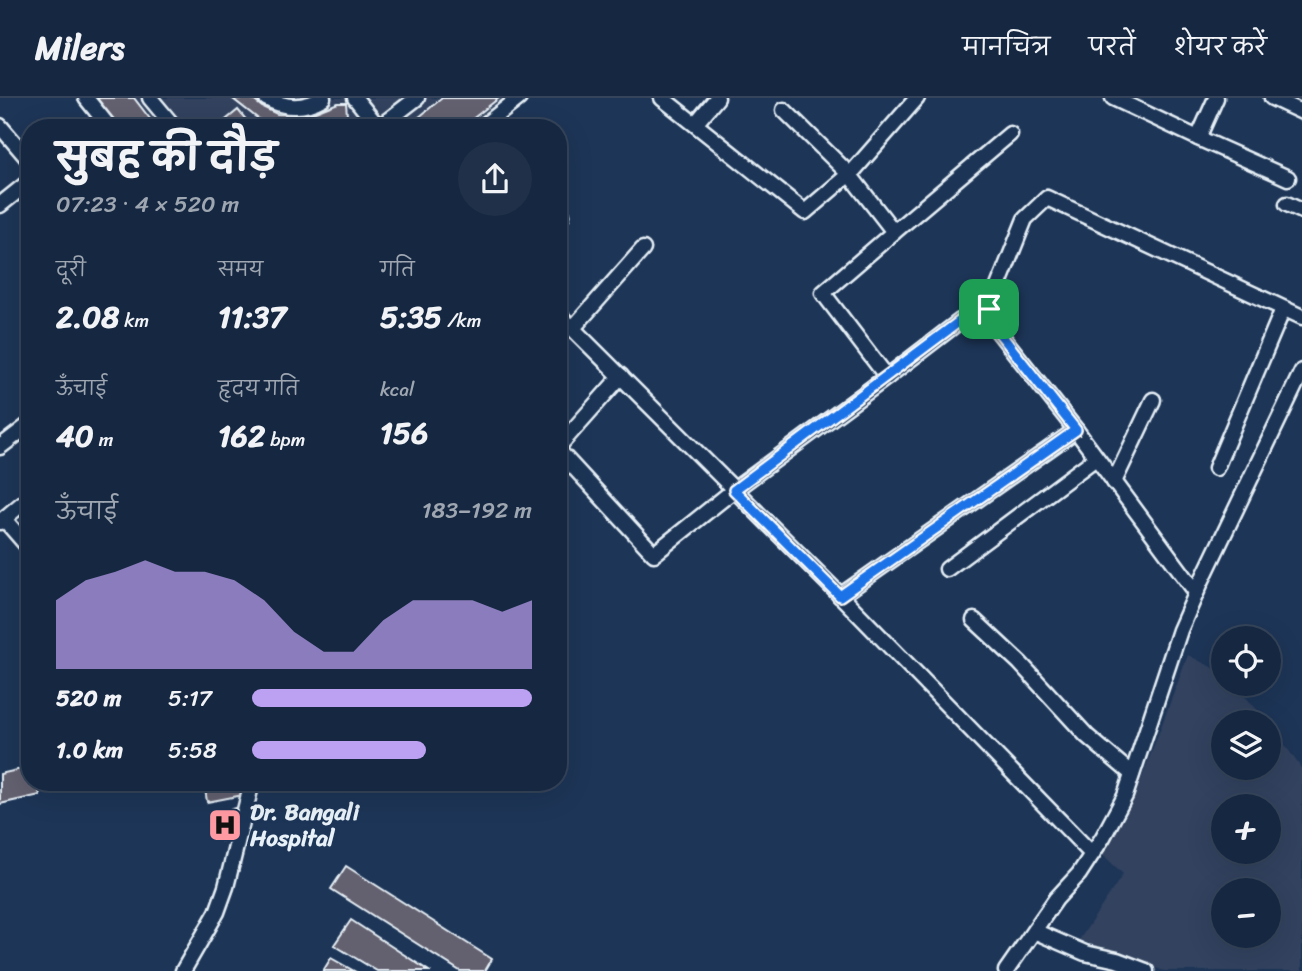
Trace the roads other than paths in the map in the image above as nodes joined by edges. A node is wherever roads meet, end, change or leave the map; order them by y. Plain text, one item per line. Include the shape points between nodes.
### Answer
1 (86, 98) edge
2 (150, 98) edge
3 (266, 98) edge
4 (323, 98) edge
5 (355, 98) edge
6 (417, 98) edge
7 (519, 98) edge
8 (663, 98) edge
9 (717, 98) edge
10 (917, 98) edge
11 (1113, 98) edge
12 (1216, 98) edge
13 (1272, 98) edge
14 (784, 110) dead end
15 (1302, 112) edge
16 (103, 119) edge
17 (168, 119) edge
18 (371, 119) edge
19 (390, 119) edge
20 (492, 119) edge
21 (696, 123) junction
22 (0, 126) edge
23 (1010, 134) dead end
24 (1198, 138) junction
25 (21, 150) edge
26 (849, 174) junction
27 (1288, 178) dead end
28 (21, 188) edge
29 (1287, 204) dead end
30 (0, 205) edge
31 (1302, 211) edge
32 (894, 232) junction
33 (643, 249) dead end
34 (989, 309) junction
35 (1283, 309) junction
36 (1302, 317) edge
37 (567, 322) edge
38 (573, 328) junction
39 (1302, 371) edge
40 (621, 376) junction
41 (887, 377) junction
42 (1299, 386) edge
43 (1153, 400) dead end
44 (1076, 430) junction
45 (21, 431) edge
46 (567, 438) edge
47 (0, 447) edge
48 (567, 458) edge
49 (1096, 458) junction
50 (1216, 468) dead end
51 (1114, 482) junction
52 (734, 490) junction
53 (21, 504) edge
54 (2, 520) edge
55 (21, 540) edge
56 (947, 569) dead end
57 (1196, 592) junction
58 (840, 596) junction
59 (974, 620) dead end
60 (1132, 774) junction
61 (250, 791) edge
62 (1092, 854) junction
63 (1034, 931) junction
64 (183, 971) edge
65 (1006, 971) edge
66 (1146, 971) edge

1 - 16 street
2 - 17 street
3 - 4 street via 295,107
5 - 18 street
6 - 19 street
7 - 20 street
8 - 21 street
9 - 21 street
10 - 26 street
11 - 24 street
12 - 24 street
13 - 15 street
14 - 26 street
21 - 26 street via 805,212
22 - 25 street
23 - 32 street
24 - 27 street
26 - 32 street
28 - 30 street
29 - 31 street
32 - 41 street via 823,293
33 - 38 street
34 - 35 street via 1026,219 1047,198
34 - 41 street via 960,321
34 - 44 street via 993,325
35 - 36 street
35 - 50 street
37 - 38 street
38 - 40 street
39 - 42 street
40 - 46 street
40 - 52 street
41 - 52 street
42 - 57 street
43 - 51 street
44 - 49 street
44 - 58 street
45 - 47 street
48 - 52 street via 654,554
49 - 51 street
49 - 56 street
51 - 57 street
52 - 58 street
53 - 54 street
54 - 55 street
57 - 60 street
58 - 62 street
59 - 60 street via 1087,736
60 - 62 street via 1125,796
61 - 64 street via 217,912
62 - 63 street
63 - 65 street
63 - 66 street via 1085,953

